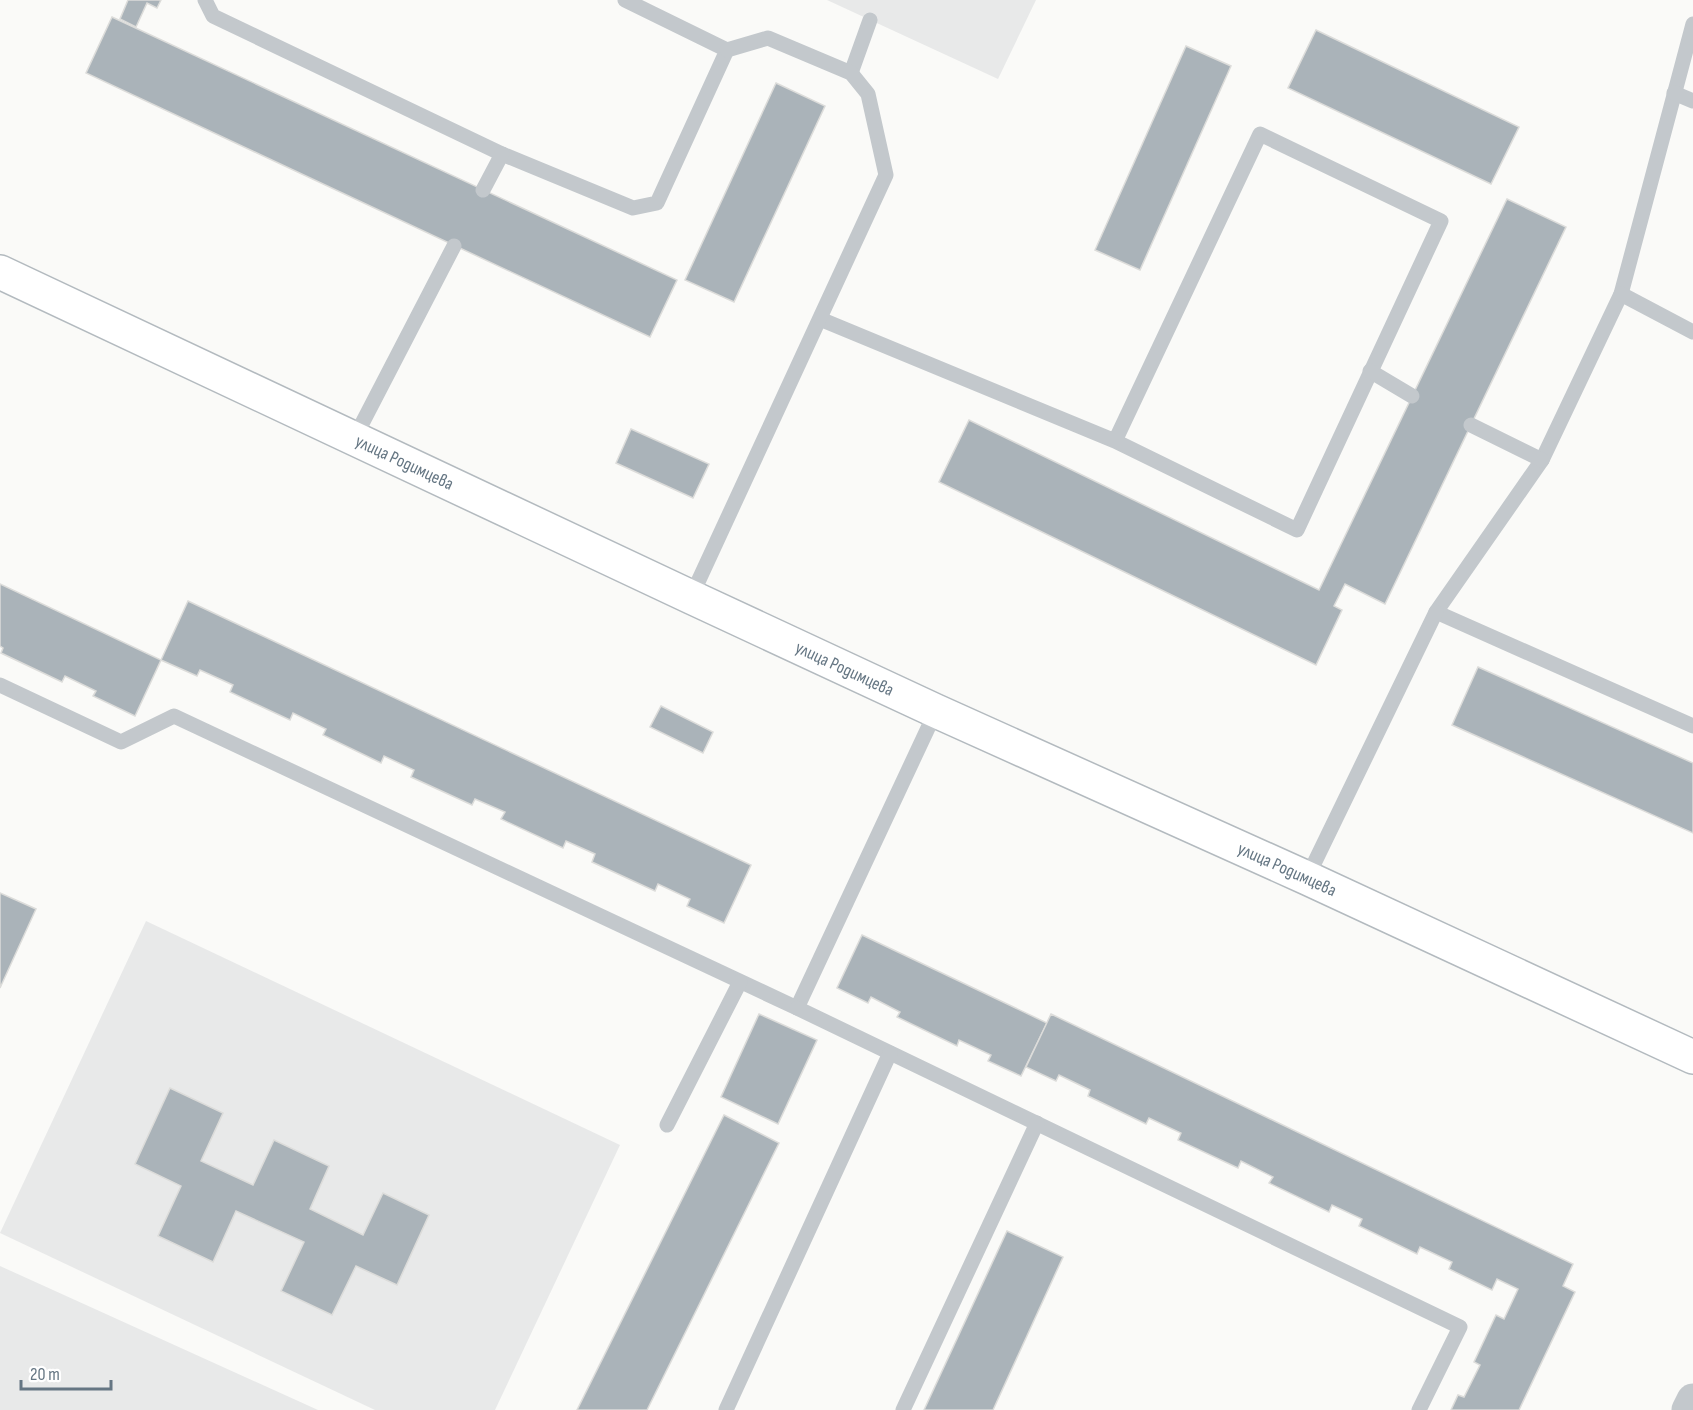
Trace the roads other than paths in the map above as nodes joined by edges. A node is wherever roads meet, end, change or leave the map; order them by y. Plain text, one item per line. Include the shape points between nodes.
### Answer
1 (205, 0) edge
2 (625, 0) edge
3 (870, 20) dead end
4 (1693, 24) edge
5 (727, 51) junction
6 (851, 73) junction
7 (1674, 93) junction
8 (1693, 101) edge
9 (502, 154) junction
10 (483, 190) dead end
11 (454, 246) dead end
12 (0, 272) edge
13 (1621, 294) junction
14 (820, 319) junction
15 (1693, 332) edge
16 (1370, 371) junction
17 (1412, 396) dead end
18 (1471, 425) dead end
19 (354, 439) junction
20 (1115, 441) junction
21 (1542, 460) junction
22 (691, 597) junction
23 (1436, 612) junction
24 (0, 685) edge
25 (936, 711) junction
26 (1693, 726) edge
27 (1307, 878) junction
28 (740, 982) junction
29 (797, 1008) junction
30 (890, 1053) junction
31 (1693, 1057) edge
32 (1037, 1123) junction
33 (667, 1125) dead end
34 (1693, 1400) edge
35 (726, 1410) edge
36 (903, 1410) edge
37 (1419, 1410) edge
38 (1688, 1410) edge

1 - 9 lane via 213,16
2 - 5 lane
3 - 6 lane
4 - 7 lane
5 - 6 lane via 768,38
5 - 9 lane via 657,203 633,208
6 - 14 lane via 868,94 886,175
7 - 8 lane
7 - 13 lane
9 - 10 lane
11 - 19 lane
12 - 19 main road, улица Родимцева
13 - 15 lane
13 - 21 lane
14 - 20 lane
14 - 22 lane
16 - 17 lane
16 - 20 lane via 1298,531
16 - 20 lane via 1441,221 1260,134
18 - 21 lane
19 - 22 main road, улица Родимцева
21 - 23 lane
22 - 25 main road, улица Родимцева
23 - 26 lane
23 - 27 lane
24 - 28 lane via 121,742 174,716
25 - 27 main road, улица Родимцева
25 - 29 lane
27 - 31 main road, улица Родимцева
28 - 29 lane
28 - 33 lane
29 - 30 lane
30 - 32 lane
30 - 35 lane
32 - 36 lane
32 - 37 lane via 1460,1327
34 - 38 street

